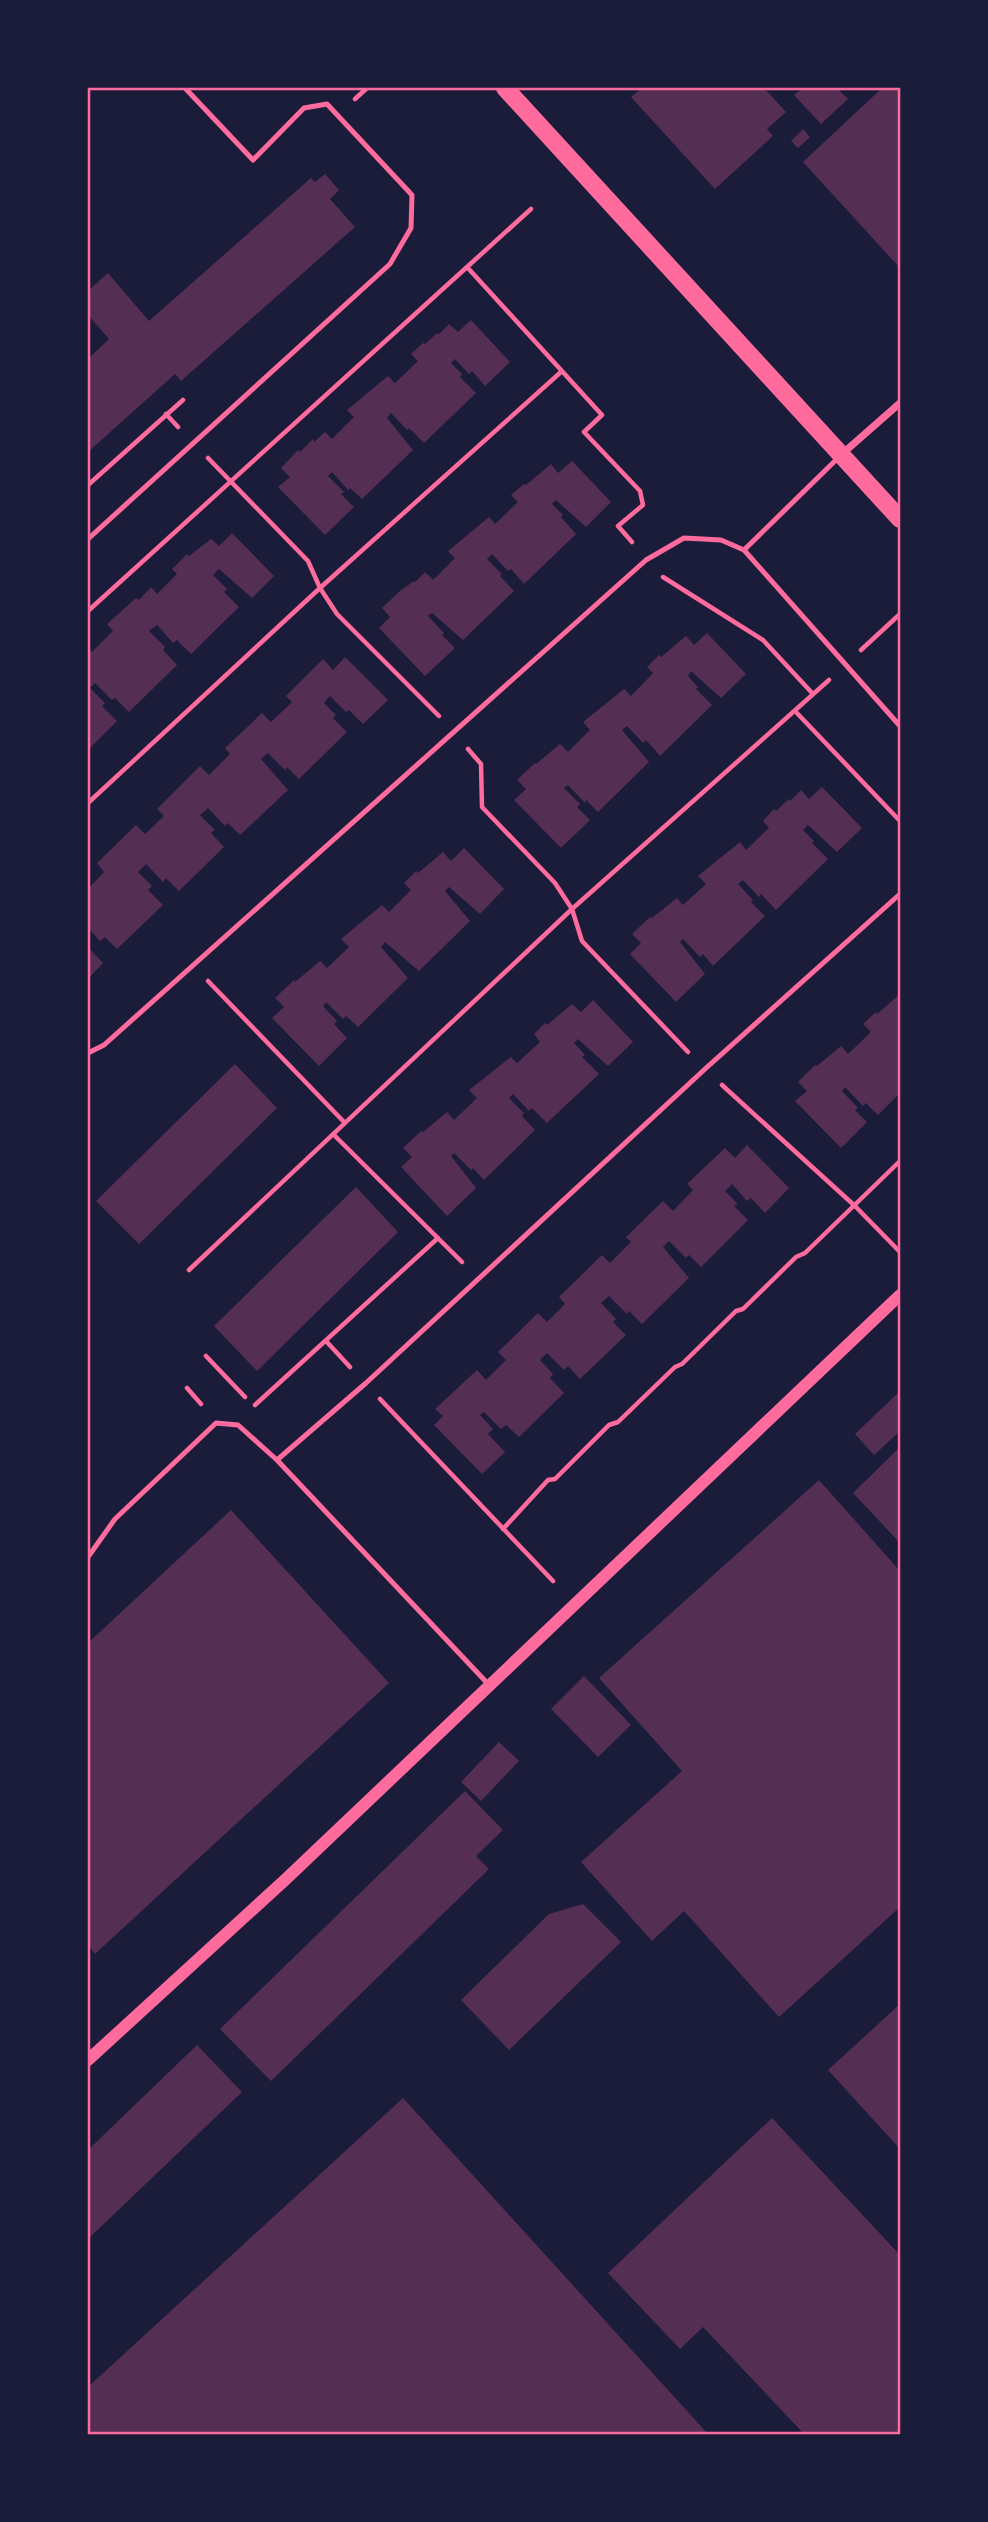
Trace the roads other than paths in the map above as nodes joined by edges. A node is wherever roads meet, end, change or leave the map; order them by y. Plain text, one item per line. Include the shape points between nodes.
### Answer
1 (185, 88) edge
2 (505, 88) edge
3 (901, 403) edge
4 (842, 454) junction
5 (901, 519) edge
6 (88, 539) edge
7 (744, 550) junction
8 (901, 726) edge
9 (901, 894) edge
10 (88, 1053) edge
11 (901, 1295) edge
12 (277, 1460) junction
13 (88, 1558) edge
14 (490, 1686) junction
15 (88, 2060) edge

1 - 6 lane via 253,160 304,108 327,104 412,195 411,228 390,264
2 - 4 main road
3 - 4 street
4 - 5 main road
4 - 7 lane
7 - 8 lane
7 - 10 lane via 721,540 684,538 646,560 104,1045
9 - 12 lane
11 - 14 street
12 - 13 lane via 238,1425 216,1423 115,1519
12 - 14 lane
14 - 15 street

